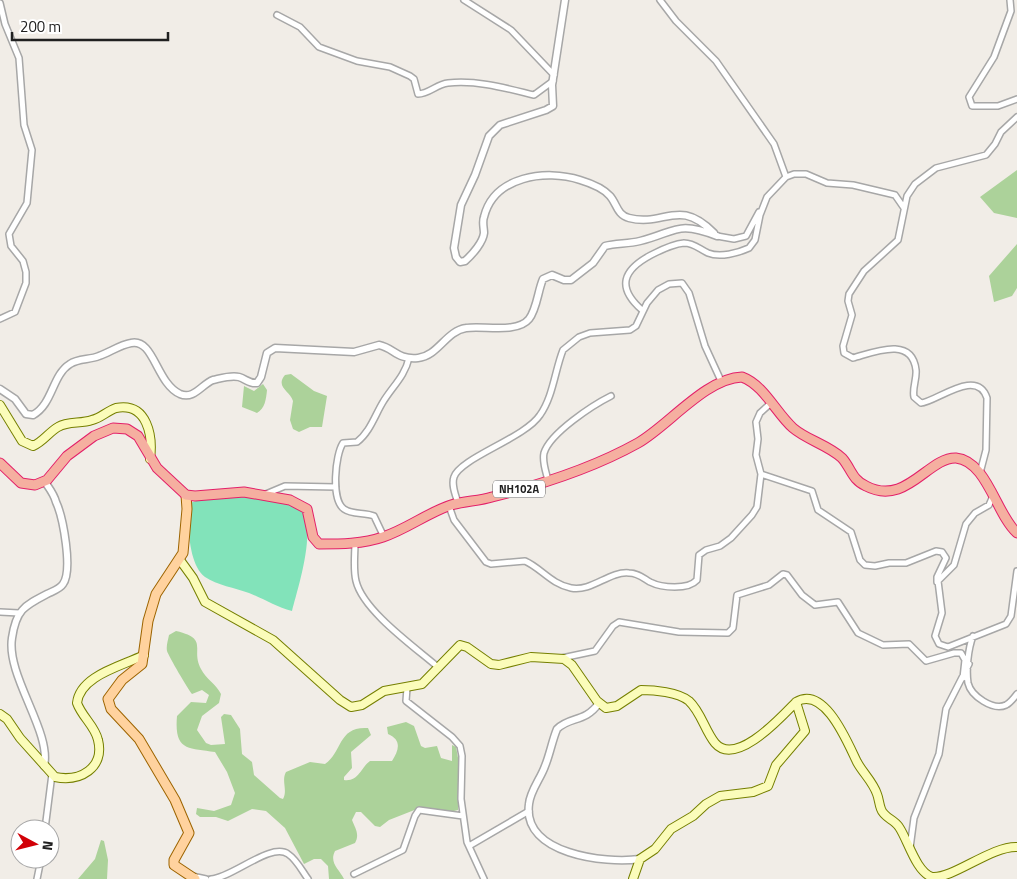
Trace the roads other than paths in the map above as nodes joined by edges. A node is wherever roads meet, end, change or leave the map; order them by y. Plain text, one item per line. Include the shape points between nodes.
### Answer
1 (464, 0) edge
2 (565, 0) edge
3 (660, 0) edge
4 (1010, 0) edge
5 (0, 3) edge
6 (277, 15) dead end
7 (554, 78) junction
8 (1017, 99) edge
9 (1017, 117) edge
10 (786, 177) junction
11 (768, 197) junction
12 (904, 209) junction
13 (717, 236) junction
14 (642, 310) junction
15 (0, 319) edge
16 (409, 358) junction
17 (722, 382) junction
18 (0, 389) edge
19 (611, 396) dead end
20 (771, 403) junction
21 (0, 405) edge
22 (150, 459) junction
23 (0, 463) edge
24 (761, 474) junction
25 (980, 474) junction
26 (548, 480) junction
27 (45, 482) junction
28 (336, 487) junction
29 (266, 494) junction
30 (186, 495) junction
31 (993, 496) junction
32 (454, 504) junction
33 (1017, 533) edge
34 (384, 537) junction
35 (355, 542) junction
36 (180, 560) junction
37 (1017, 571) edge
38 (937, 585) junction
39 (0, 612) edge
40 (19, 613) junction
41 (973, 636) junction
42 (956, 644) junction
43 (969, 654) junction
44 (144, 655) junction
45 (560, 658) junction
46 (969, 664) junction
47 (440, 668) junction
48 (963, 678) junction
49 (407, 688) junction
50 (1017, 694) edge
51 (796, 702) junction
52 (598, 703) junction
53 (0, 714) edge
54 (44, 766) junction
55 (52, 774) junction
56 (528, 811) junction
57 (463, 816) junction
58 (46, 819) edge
59 (468, 846) junction
60 (1017, 847) edge
61 (910, 850) junction
62 (640, 860) junction
63 (354, 874) dead end
64 (193, 878) edge
65 (206, 879) edge
66 (212, 879) edge
67 (308, 879) edge
68 (484, 879) edge
69 (633, 879) edge

1 - 7 street via 511,30
2 - 7 street
3 - 10 street via 716,61 774,144
4 - 8 street via 1011,11 998,47 969,102 972,106 988,107
5 - 15 street via 21,69 24,125 32,157 27,203 8,238 25,265 26,284 15,312
6 - 7 street via 300,27 319,47 357,61 390,67 410,76 418,94 454,83 495,85 534,95
7 - 13 street via 553,106 500,125 489,136 461,205 454,248 458,260 465,261 483,239 484,217 500,192 515,181 534,176 568,177 591,184 608,194 626,218 688,216
9 - 12 street via 1001,132 986,155 943,164 924,176 910,190
10 - 11 street
10 - 12 street via 800,173 828,183 873,188 895,195
11 - 13 street via 746,236 734,239
11 - 14 street via 755,240 749,248 715,255 693,244 680,243 632,267 626,287
12 - 25 street via 898,240 864,271 849,294 852,315 843,346 844,354 853,358 887,348 902,350 916,368 913,393 922,403 961,387 984,392 987,398 986,450
13 - 16 street via 695,227 682,226 639,241 605,246 593,263 571,280 552,275 543,279 530,316 521,325 462,328 429,354
14 - 17 street via 658,290 682,282
14 - 32 street via 636,326 630,330 590,333 570,343 561,356 540,416 514,438 465,465 454,476
16 - 18 street via 379,345 354,352 275,348 267,354 257,383 237,376 227,377 207,382 187,395 168,384 147,348 134,342 70,364 62,371 42,407 33,415 26,414 15,399
16 - 28 street via 402,375 364,435 358,442 343,443 338,451
17 - 20 highway, NH102A via 734,377 748,379
17 - 26 highway, NH102A via 638,443
19 - 26 street via 582,413 546,449 544,461
20 - 24 street via 756,422 756,455
20 - 25 highway, NH102A via 800,434 840,456 852,475 870,488 889,490 903,487 947,460 956,458 964,460
21 - 22 main road via 22,441 33,446 59,426 90,421 118,408 131,408 149,427
22 - 27 highway via 138,436 127,429 113,428 76,447
22 - 30 highway
23 - 27 highway via 21,483 35,485
24 - 32 street via 759,499 752,515 724,543 699,554 697,580 688,586 660,585 637,574 624,572 576,588 556,582 525,561 491,564 486,562 454,520
24 - 38 street via 812,491 822,514 851,532 860,560 865,564 906,563 936,551 942,552 946,558 937,577
25 - 31 highway, NH102A
26 - 32 highway, NH102A via 493,497
27 - 40 street via 59,510 68,562 67,576 58,588 25,606
28 - 29 street via 285,486
28 - 34 street via 337,501 343,509 374,516
29 - 30 highway, NH102A
29 - 35 highway, NH102A via 290,500 306,509 313,537 319,544
30 - 36 main road via 185,546
31 - 33 highway, NH102A via 1002,516
31 - 38 street via 989,505 975,513 966,524 956,559
32 - 34 highway, NH102A
34 - 35 highway, NH102A
35 - 47 street via 356,581 362,594 379,617
36 - 44 main road via 156,594 148,621
36 - 49 main road via 205,602 273,640 346,705 356,707 384,691
37 - 41 street via 1009,621 997,629
38 - 42 street via 942,608 935,631 936,641 943,646
39 - 40 street
40 - 54 street via 11,640 12,654 45,747
41 - 42 street
41 - 43 street
42 - 43 street
43 - 46 street
44 - 55 main road via 94,679 78,698 80,710 98,741 98,761 94,767 83,775 72,777
44 - 64 main road via 140,667 122,680 112,692 108,704 139,738 175,800 189,833 174,865
45 - 47 main road via 531,656 499,665 491,664 460,645
45 - 48 street via 595,652 612,626 619,622 679,632 728,633 733,628 737,595 769,585 783,574 815,605 838,602 852,627 873,641 890,647 909,644 926,661 961,653 965,660
45 - 52 main road via 572,665
46 - 48 street
46 - 50 street via 970,688 985,702 1005,706
47 - 49 main road via 422,684
48 - 61 street via 946,709 938,759 913,824
49 - 57 street via 406,701 460,746
51 - 52 main road via 755,740 733,748 716,744 693,706 682,697 641,690 618,706 606,708
51 - 61 main road via 805,699 816,702 836,720 877,794 881,809 900,828
51 - 62 main road via 805,731 776,765 768,786 712,800 671,829 655,849
52 - 56 street via 590,714 557,729
53 - 54 main road
54 - 55 main road
55 - 58 street
56 - 59 street
56 - 62 street via 537,835 578,856 614,862
57 - 59 street
57 - 63 street via 419,810 403,850
59 - 68 street
60 - 61 main road via 1000,850 939,877 927,874
62 - 69 main road
64 - 65 street
66 - 67 street via 277,852 288,854

